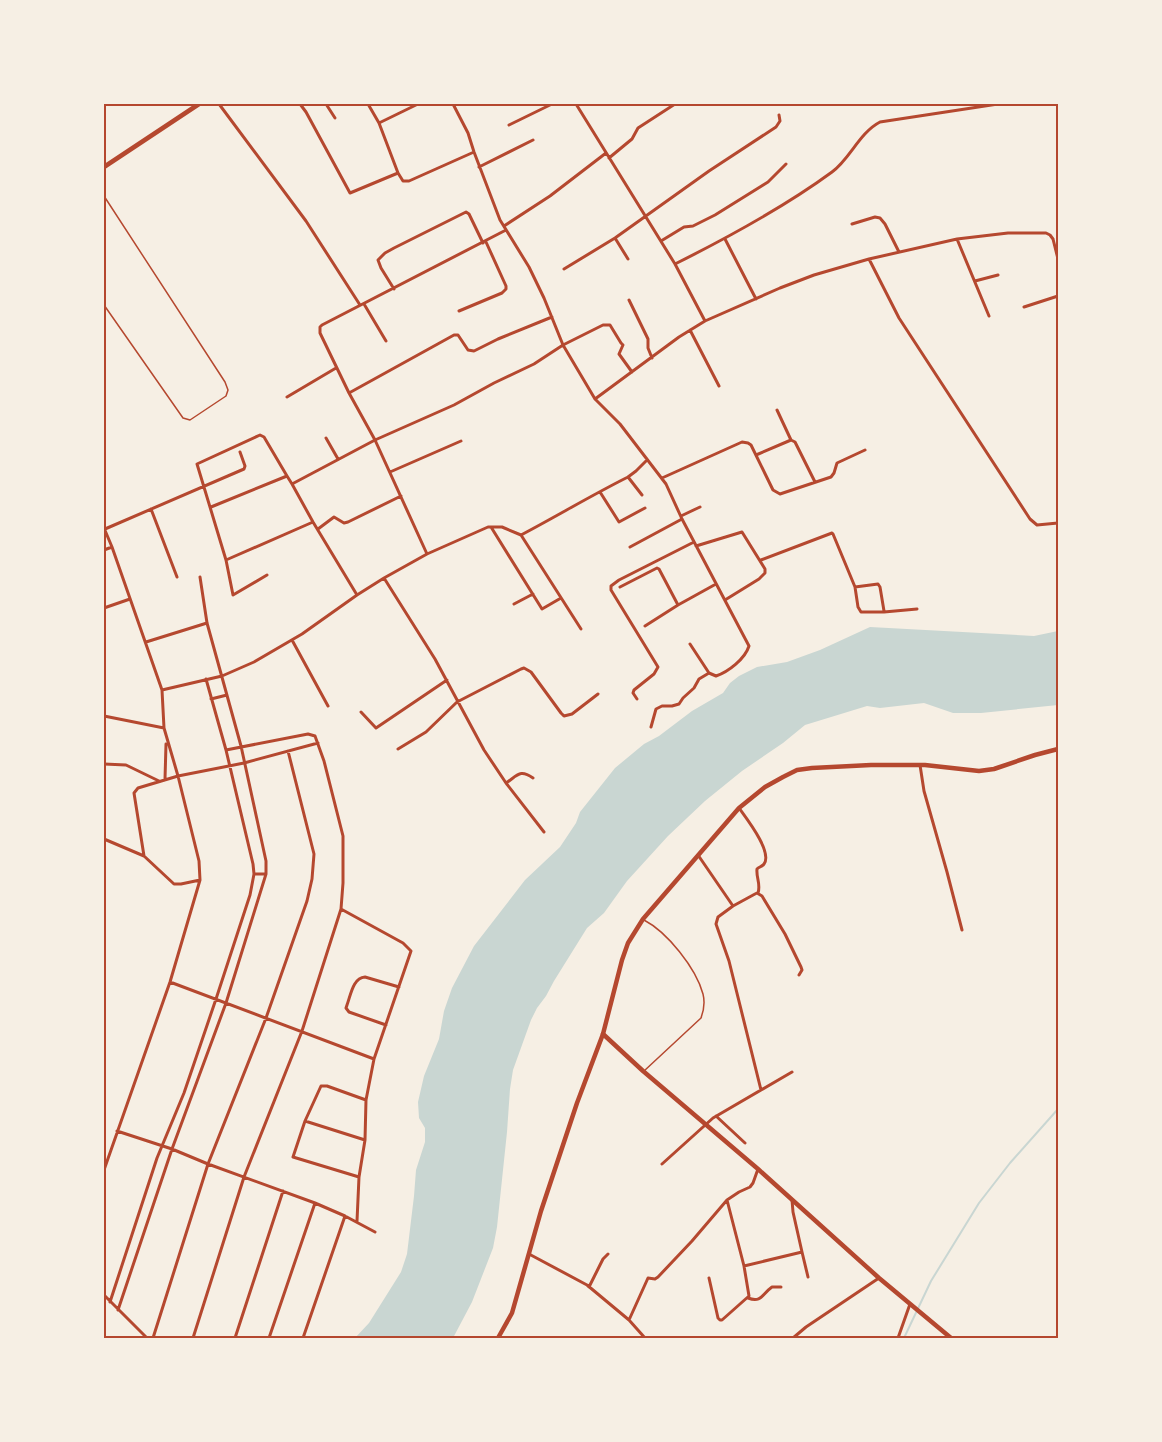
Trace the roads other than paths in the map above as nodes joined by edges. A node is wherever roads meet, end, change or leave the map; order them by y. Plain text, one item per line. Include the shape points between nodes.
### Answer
1 (199, 104) edge
2 (219, 104) edge
3 (300, 104) edge
4 (326, 104) edge
5 (368, 104) edge
6 (418, 104) edge
7 (453, 104) edge
8 (552, 104) edge
9 (576, 104) edge
10 (675, 104) edge
11 (998, 104) edge
12 (779, 115) dead end
13 (335, 118) dead end
14 (379, 123) junction
15 (509, 125) dead end
16 (533, 140) dead end
17 (474, 152) junction
18 (606, 153) junction
19 (609, 158) junction
20 (786, 164) dead end
21 (104, 166) edge
22 (479, 167) junction
23 (398, 173) junction
24 (104, 196) edge
25 (647, 216) junction
26 (852, 224) dead end
27 (505, 228) junction
28 (1059, 237) edge
29 (615, 238) junction
30 (725, 239) junction
31 (957, 239) junction
32 (1053, 239) junction
33 (661, 241) junction
34 (484, 242) junction
35 (899, 252) junction
36 (628, 259) dead end
37 (869, 259) junction
38 (1059, 259) edge
39 (675, 264) junction
40 (564, 269) dead end
41 (998, 275) dead end
42 (975, 281) junction
43 (394, 289) junction
44 (1059, 296) edge
45 (756, 298) junction
46 (628, 300) dead end
47 (362, 304) junction
48 (104, 305) edge
49 (1024, 307) dead end
50 (459, 311) dead end
51 (989, 316) dead end
52 (552, 317) junction
53 (705, 321) junction
54 (690, 330) junction
55 (386, 341) dead end
56 (563, 345) junction
57 (652, 358) junction
58 (336, 368) junction
59 (632, 372) junction
60 (719, 386) dead end
61 (349, 393) junction
62 (287, 397) dead end
63 (595, 399) junction
64 (777, 410) dead end
65 (326, 438) dead end
66 (375, 440) junction
67 (790, 440) junction
68 (460, 441) dead end
69 (865, 450) dead end
70 (240, 452) dead end
71 (756, 455) junction
72 (338, 459) junction
73 (647, 460) junction
74 (390, 472) junction
75 (287, 476) junction
76 (628, 477) junction
77 (662, 478) junction
78 (815, 482) junction
79 (292, 484) junction
80 (203, 487) junction
81 (599, 492) junction
82 (642, 495) dead end
83 (400, 496) junction
84 (211, 507) junction
85 (700, 507) dead end
86 (645, 508) dead end
87 (151, 509) junction
88 (681, 518) junction
89 (313, 522) junction
90 (1059, 523) edge
91 (491, 527) junction
92 (104, 529) edge
93 (318, 529) junction
94 (521, 535) junction
95 (694, 542) junction
96 (112, 546) junction
97 (696, 546) junction
98 (630, 547) dead end
99 (104, 550) edge
100 (427, 554) junction
101 (226, 560) junction
102 (760, 560) junction
103 (267, 575) dead end
104 (200, 577) dead end
105 (177, 578) dead end
106 (384, 578) junction
107 (716, 584) junction
108 (620, 587) dead end
109 (855, 587) junction
110 (532, 594) junction
111 (357, 595) junction
112 (561, 598) junction
113 (130, 599) junction
114 (725, 600) junction
115 (514, 604) dead end
116 (678, 605) junction
117 (104, 608) edge
118 (917, 609) dead end
119 (884, 612) junction
120 (207, 623) junction
121 (645, 626) dead end
122 (580, 629) dead end
123 (292, 640) junction
124 (146, 642) junction
125 (690, 644) dead end
126 (709, 673) junction
127 (222, 676) junction
128 (207, 680) junction
129 (447, 680) junction
130 (162, 690) junction
131 (598, 694) dead end
132 (227, 695) junction
133 (211, 699) junction
134 (637, 699) dead end
135 (457, 702) junction
136 (328, 706) dead end
137 (361, 712) dead end
138 (104, 716) edge
139 (651, 727) dead end
140 (164, 728) junction
141 (166, 739) junction
142 (318, 743) junction
143 (241, 746) junction
144 (398, 749) dead end
145 (1059, 749) edge
146 (226, 750) junction
147 (288, 751) junction
148 (244, 763) junction
149 (104, 764) edge
150 (920, 765) junction
151 (230, 766) junction
152 (178, 776) junction
153 (533, 778) dead end
154 (165, 780) junction
155 (159, 781) junction
156 (506, 783) junction
157 (739, 808) junction
158 (544, 832) dead end
159 (104, 839) edge
160 (698, 855) junction
161 (144, 856) junction
162 (254, 874) junction
163 (266, 874) junction
164 (200, 880) junction
165 (757, 893) junction
166 (733, 906) junction
167 (341, 909) junction
168 (643, 919) junction
169 (962, 930) dead end
170 (799, 975) dead end
171 (170, 982) junction
172 (399, 987) junction
173 (216, 999) junction
174 (226, 1003) junction
175 (266, 1018) junction
176 (386, 1025) junction
177 (302, 1031) junction
178 (603, 1034) junction
179 (374, 1059) junction
180 (643, 1071) junction
181 (792, 1072) dead end
182 (761, 1090) junction
183 (366, 1100) junction
184 (714, 1117) junction
185 (305, 1121) junction
186 (707, 1123) junction
187 (117, 1131) junction
188 (366, 1140) junction
189 (745, 1143) dead end
190 (161, 1146) junction
191 (172, 1149) junction
192 (208, 1164) junction
193 (662, 1164) dead end
194 (758, 1169) junction
195 (104, 1170) edge
196 (244, 1177) junction
197 (359, 1177) junction
198 (283, 1191) junction
199 (727, 1200) junction
200 (792, 1200) junction
201 (315, 1203) junction
202 (345, 1216) junction
203 (357, 1221) junction
204 (375, 1232) dead end
205 (802, 1252) junction
206 (529, 1254) junction
207 (608, 1254) dead end
208 (744, 1266) junction
209 (808, 1277) dead end
210 (709, 1278) dead end
211 (879, 1278) junction
212 (589, 1287) junction
213 (781, 1287) dead end
214 (104, 1295) edge
215 (748, 1298) junction
216 (110, 1302) junction
217 (910, 1304) junction
218 (118, 1310) junction
219 (629, 1320) junction
220 (147, 1338) edge
221 (153, 1338) edge
222 (193, 1338) edge
223 (235, 1338) edge
224 (269, 1338) edge
225 (303, 1338) edge
226 (498, 1338) edge
227 (645, 1338) edge
228 (793, 1338) edge
229 (898, 1338) edge
230 (951, 1338) edge

1 - 21 main road
2 - 47 street
3 - 23 street via 350,193
4 - 13 street
5 - 14 street
6 - 14 street
7 - 17 street
8 - 15 street
9 - 18 street
10 - 19 street via 638,128 632,140
11 - 30 street via 880,122 832,172
12 - 25 street via 776,127
14 - 23 street
16 - 22 street
17 - 22 street
17 - 23 street via 409,182 403,181
18 - 19 street
18 - 27 street
19 - 25 street
20 - 33 street via 768,182 715,215 693,226 684,226
22 - 27 street
24 - 48 lane via 225,382 226,396 190,420 183,418
25 - 29 street
25 - 33 street
26 - 35 street via 880,218
27 - 34 street
27 - 52 street via 529,267
28 - 32 street
29 - 36 street
29 - 40 street
30 - 39 street
30 - 45 street
31 - 32 street via 1008,233 1046,233
31 - 35 street
31 - 42 street
32 - 38 street
33 - 39 street
34 - 43 street
34 - 43 street via 466,212 404,243 378,260
34 - 50 street via 506,289
35 - 37 street
37 - 45 street
37 - 90 street via 899,318 1030,519 1036,525
39 - 53 street
41 - 42 street
42 - 51 street
43 - 47 street
44 - 49 street
45 - 53 street
46 - 57 street via 648,339
47 - 55 street
47 - 58 street via 320,327
52 - 56 street
52 - 61 street via 474,351 454,335
53 - 54 street
54 - 57 street
54 - 60 street
56 - 59 street via 610,325 623,345 619,354
56 - 63 street
56 - 66 street via 454,405
57 - 59 street
58 - 61 street
58 - 62 street
59 - 63 street
61 - 66 street
63 - 73 street
64 - 67 street
65 - 72 street
66 - 72 street
66 - 74 street
67 - 71 street
67 - 78 street via 795,442
68 - 74 street
69 - 78 street via 837,463 831,477
70 - 80 street via 245,468
71 - 77 street via 751,445 742,442
71 - 78 street via 773,490 780,494
72 - 79 street
73 - 76 street
73 - 77 street
74 - 83 street
75 - 79 street
75 - 80 street via 260,435 198,462
75 - 84 street
76 - 81 street
76 - 82 street
77 - 88 street
79 - 89 street
80 - 84 street
80 - 87 street
81 - 86 street via 619,522
81 - 94 street
83 - 93 street via 348,522 334,517
83 - 100 street
84 - 101 street
85 - 88 street
87 - 92 street
87 - 105 street
88 - 95 street
88 - 98 street
89 - 93 street
89 - 101 street
91 - 94 street
91 - 100 street
91 - 110 street
92 - 96 street
93 - 111 street
94 - 112 street
95 - 97 street
95 - 134 street via 611,586 658,667 634,690
96 - 99 street
96 - 113 street
97 - 102 street via 742,532
97 - 107 street
100 - 106 street
101 - 103 street via 233,594
102 - 109 street via 831,533
102 - 114 street via 765,569 762,577
104 - 120 street
106 - 111 street
106 - 129 street
107 - 114 street
107 - 116 street
108 - 116 street via 657,568
109 - 119 street via 861,612
109 - 119 street via 878,584
110 - 112 street via 542,609
110 - 115 street
111 - 123 street
112 - 122 street
113 - 117 street
113 - 124 street
114 - 126 street via 749,646 744,656 721,674
116 - 121 street
118 - 119 street
120 - 124 street
120 - 127 street
123 - 127 street
123 - 136 street
124 - 130 street
125 - 126 street
126 - 139 street via 699,679 679,704 656,710
127 - 128 street
127 - 132 street
128 - 130 street
128 - 133 street
129 - 135 street
129 - 137 street via 376,728
130 - 140 street
131 - 135 street via 564,716 524,668
132 - 133 street
132 - 143 street
133 - 146 street
135 - 144 street via 426,732
135 - 156 street
138 - 140 street
140 - 141 street
141 - 152 street
141 - 154 street
142 - 143 street via 315,736 308,734
142 - 147 street
142 - 167 street via 343,836
143 - 146 street
143 - 148 street
145 - 150 main road via 979,771
146 - 151 street
147 - 148 street
147 - 175 street via 314,854 312,879
148 - 151 street
148 - 163 street
149 - 155 street via 126,765
150 - 157 main road via 829,766 797,771 765,787
150 - 169 street
151 - 152 street
151 - 162 street
152 - 154 street
152 - 164 street via 200,861
153 - 156 street via 522,773
154 - 155 street
155 - 161 street via 134,793
156 - 158 street
157 - 160 main road
157 - 165 street via 766,854 764,865 756,872 760,888
159 - 161 street
160 - 166 street
160 - 168 main road
161 - 164 street via 174,884
162 - 163 street
162 - 173 street
163 - 174 street
164 - 171 street
165 - 166 street
165 - 170 street via 785,934 801,967
166 - 182 street via 718,917 716,924
167 - 172 street via 410,950
167 - 177 street
168 - 178 main road via 625,951
168 - 180 lane via 679,950 698,982 704,1002 701,1018
171 - 173 street
171 - 187 street
172 - 176 street
172 - 176 street via 360,977 347,1005 349,1012
173 - 174 street
173 - 190 street
174 - 175 street
174 - 191 street
175 - 177 street
175 - 192 street
176 - 179 street
177 - 179 street
177 - 196 street
178 - 180 main road
178 - 206 main road
179 - 183 street
180 - 186 main road
181 - 182 street
182 - 184 street
183 - 185 street via 321,1086
183 - 188 street
184 - 186 street
184 - 189 street
185 - 188 street
185 - 197 street via 293,1157
186 - 193 street
186 - 194 main road
187 - 190 street
187 - 195 street
188 - 197 street
190 - 191 street
190 - 216 street
191 - 192 street
191 - 218 street
192 - 196 street
192 - 221 street
194 - 199 street via 750,1187
194 - 200 main road
196 - 198 street
196 - 222 street
197 - 203 street
198 - 201 street
198 - 223 street
199 - 208 street
199 - 219 street via 658,1277 648,1278
200 - 205 street
200 - 211 main road
201 - 202 street
201 - 224 street
202 - 203 street
202 - 225 street
203 - 204 street
205 - 208 street
205 - 209 street
206 - 212 street
206 - 226 main road via 512,1313
207 - 212 street
208 - 215 street
210 - 215 street via 720,1320
211 - 217 main road
211 - 228 street
212 - 219 street
213 - 215 street via 772,1287 756,1300
214 - 216 street
216 - 218 street
217 - 229 street
217 - 230 main road
218 - 220 street
219 - 227 street

